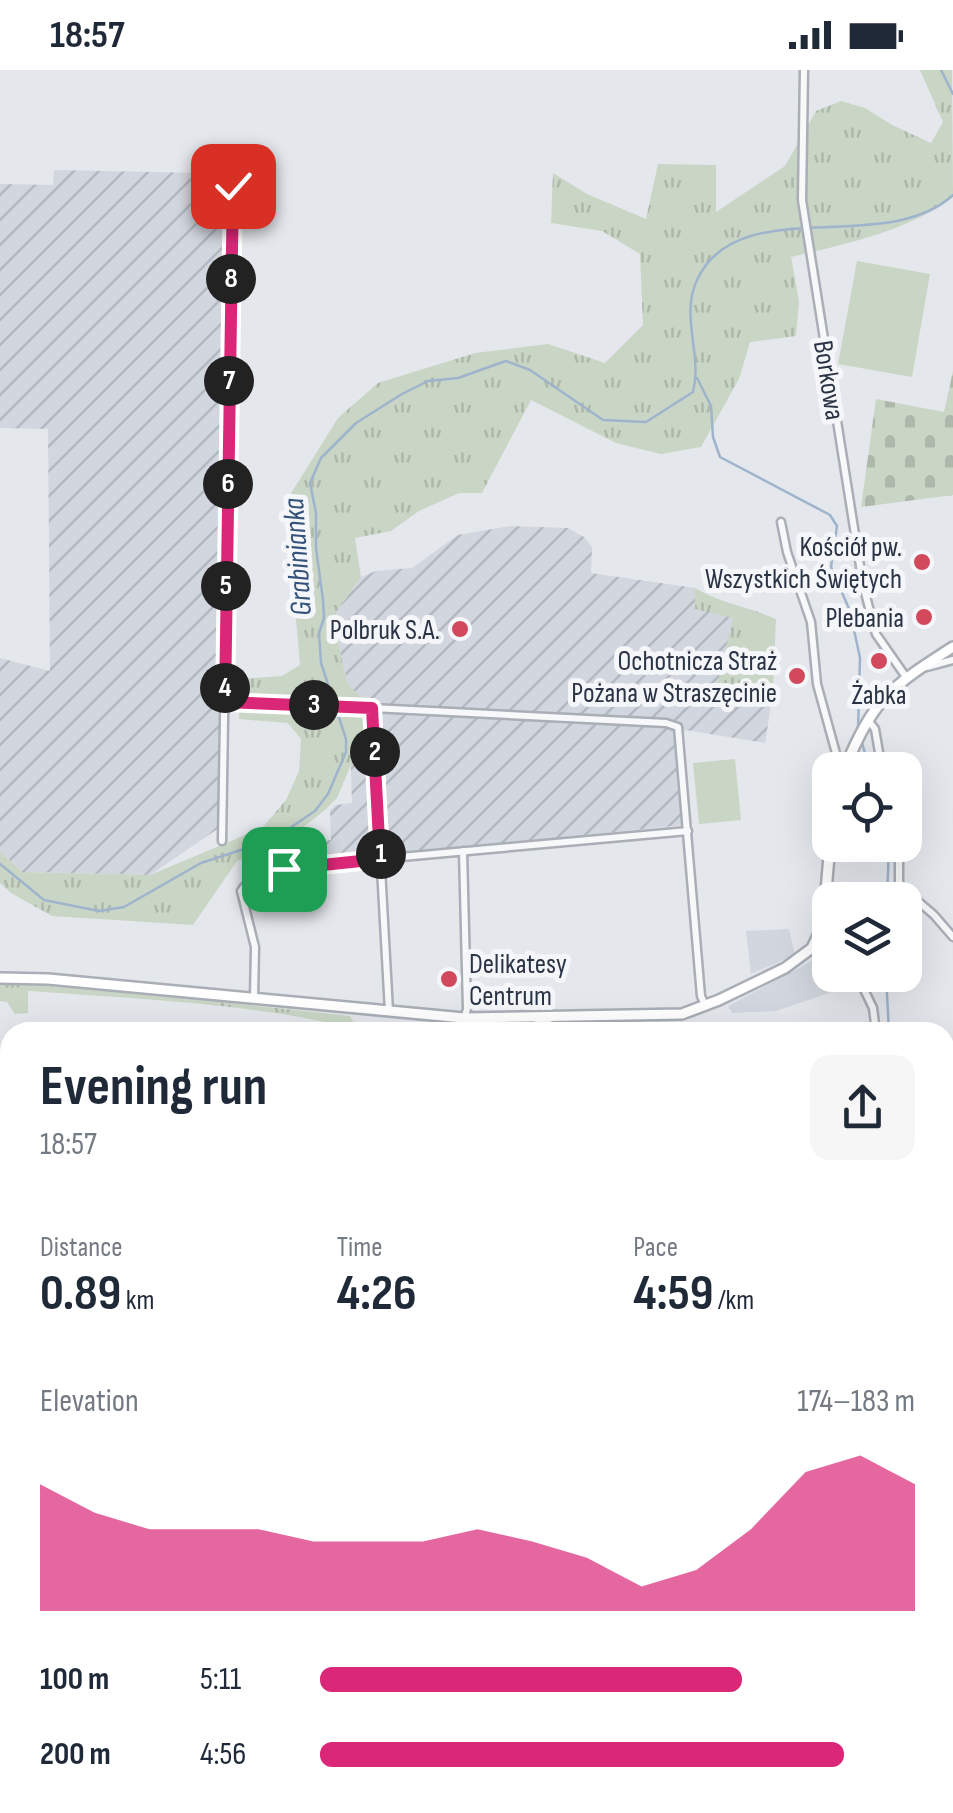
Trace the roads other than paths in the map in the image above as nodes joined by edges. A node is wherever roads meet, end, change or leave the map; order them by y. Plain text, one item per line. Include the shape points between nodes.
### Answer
1 (804, 70) edge
2 (233, 178) dead end
3 (781, 522) dead end
4 (953, 647) edge
5 (953, 660) edge
6 (921, 668) junction
7 (906, 677) junction
8 (225, 702) junction
9 (372, 708) junction
10 (866, 723) junction
11 (836, 752) edge
12 (852, 752) edge
13 (879, 752) edge
14 (688, 831) junction
15 (222, 841) dead end
16 (463, 852) junction
17 (380, 859) junction
18 (898, 862) edge
19 (953, 937) edge
20 (812, 948) edge
21 (0, 978) edge
22 (865, 992) edge
23 (254, 998) junction
24 (705, 1006) junction
25 (389, 1011) junction
26 (556, 1017) junction
27 (464, 1018) junction
28 (463, 1022) edge
29 (543, 1022) edge
30 (875, 1022) edge

1 - 7 street, Borkowa via 804,214 869,616
2 - 8 street
3 - 11 street via 812,622 818,690
4 - 6 street
5 - 6 street
6 - 7 street
7 - 10 street
8 - 9 street
8 - 15 street
9 - 14 street via 674,724
9 - 17 street
10 - 12 street
10 - 13 street via 875,729
14 - 16 street
14 - 24 street
16 - 17 street
16 - 27 street
17 - 23 street via 284,869 243,886
17 - 25 street
18 - 19 street via 903,891
20 - 24 street via 796,962
21 - 23 street
22 - 30 street
23 - 25 street
24 - 26 street via 674,1014
25 - 27 street
26 - 27 street
26 - 29 street
27 - 28 street

